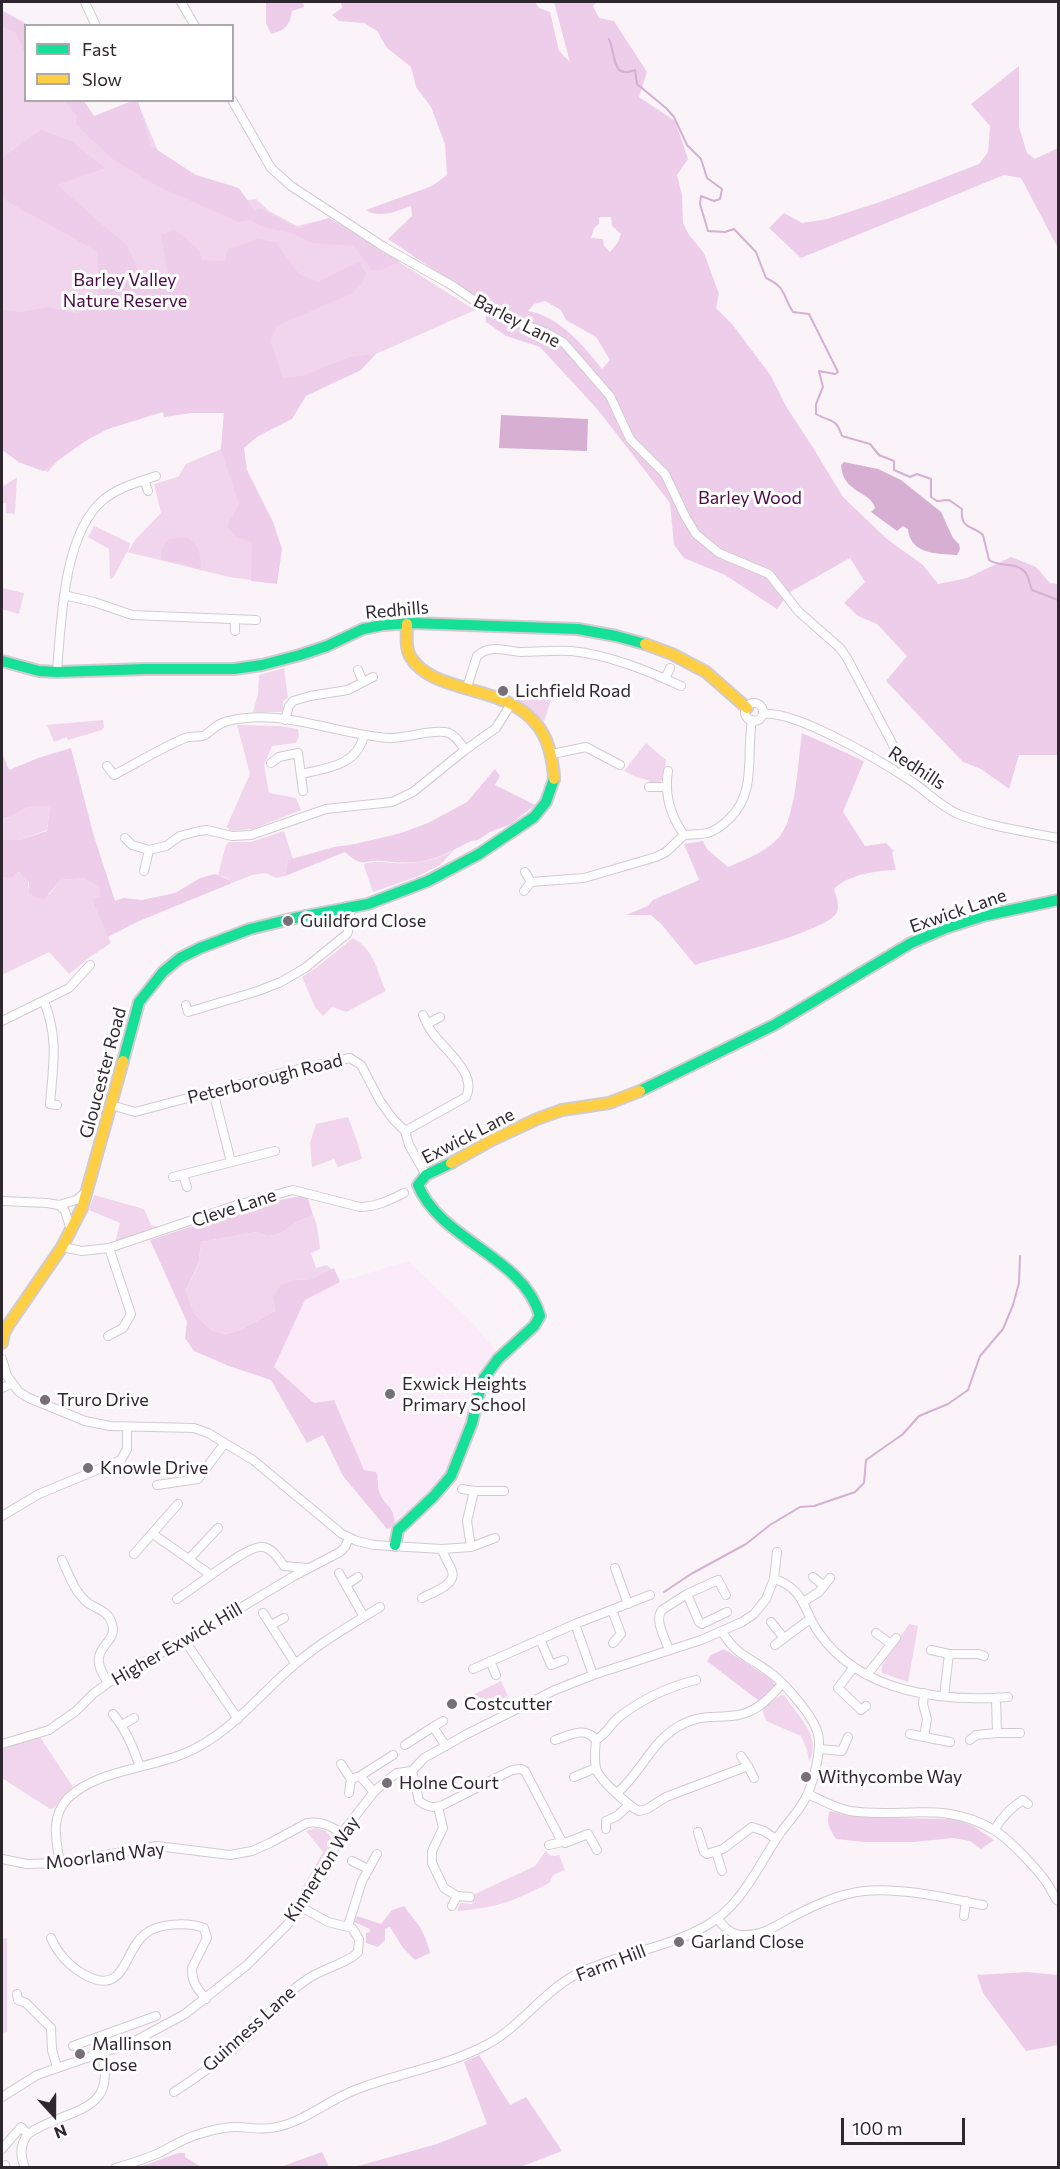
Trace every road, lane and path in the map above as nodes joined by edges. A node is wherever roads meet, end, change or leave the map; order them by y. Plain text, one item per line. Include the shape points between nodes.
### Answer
1 (85, 2) edge
2 (182, 2) edge
3 (95, 24) edge
4 (194, 24) edge
5 (233, 102) edge
6 (156, 476) dead end
7 (144, 480) junction
8 (148, 491) dead end
9 (64, 595) junction
10 (235, 619) junction
11 (256, 620) dead end
12 (407, 624) junction
13 (234, 631) dead end
14 (2, 661) edge
15 (670, 668) dead end
16 (358, 670) dead end
17 (57, 672) junction
18 (373, 677) dead end
19 (665, 679) junction
20 (363, 682) junction
21 (681, 686) dead end
22 (467, 687) junction
23 (511, 704) junction
24 (747, 708) junction
25 (763, 714) junction
26 (285, 720) junction
27 (752, 720) junction
28 (204, 735) junction
29 (364, 735) junction
30 (209, 745) dead end
31 (465, 750) junction
32 (552, 754) junction
33 (271, 763) dead end
34 (107, 765) dead end
35 (620, 765) dead end
36 (668, 771) dead end
37 (301, 774) junction
38 (906, 777) junction
39 (648, 787) dead end
40 (665, 787) junction
41 (303, 791) dead end
42 (220, 834) junction
43 (684, 835) junction
44 (125, 838) dead end
45 (1059, 838) edge
46 (219, 845) dead end
47 (166, 846) junction
48 (149, 850) junction
49 (169, 855) dead end
50 (144, 871) dead end
51 (525, 872) dead end
52 (531, 882) junction
53 (524, 891) dead end
54 (1059, 900) edge
55 (352, 907) junction
56 (90, 964) dead end
57 (44, 1001) junction
58 (187, 1012) dead end
59 (423, 1015) dead end
60 (440, 1017) dead end
61 (2, 1021) edge
62 (427, 1024) junction
63 (213, 1091) junction
64 (39, 1104) dead end
65 (111, 1105) junction
66 (405, 1131) junction
67 (275, 1151) dead end
68 (231, 1162) junction
69 (183, 1175) junction
70 (426, 1175) junction
71 (173, 1177) dead end
72 (187, 1187) dead end
73 (86, 1192) junction
74 (404, 1193) dead end
75 (2, 1201) edge
76 (58, 1205) junction
77 (71, 1230) junction
78 (62, 1247) junction
79 (109, 1248) junction
80 (5, 1322) edge
81 (108, 1336) dead end
82 (2, 1343) edge
83 (2, 1359) edge
84 (11, 1383) junction
85 (2, 1388) edge
86 (128, 1427) junction
87 (224, 1444) junction
88 (156, 1485) dead end
89 (462, 1489) dead end
90 (474, 1491) junction
91 (504, 1491) dead end
92 (178, 1504) dead end
93 (2, 1516) edge
94 (218, 1528) dead end
95 (153, 1534) junction
96 (349, 1538) junction
97 (495, 1538) dead end
98 (395, 1545) junction
99 (471, 1546) junction
100 (442, 1549) junction
101 (777, 1552) dead end
102 (134, 1554) dead end
103 (190, 1558) junction
104 (62, 1560) dead end
105 (309, 1568) junction
106 (615, 1568) dead end
107 (339, 1573) dead end
108 (211, 1575) junction
109 (358, 1577) dead end
110 (813, 1577) dead end
111 (830, 1578) dead end
112 (774, 1579) junction
113 (346, 1585) junction
114 (824, 1586) junction
115 (687, 1594) junction
116 (650, 1595) dead end
117 (726, 1595) dead end
118 (422, 1598) dead end
119 (177, 1599) dead end
120 (803, 1602) junction
121 (628, 1604) junction
122 (380, 1606) dead end
123 (612, 1610) junction
124 (727, 1612) dead end
125 (263, 1613) dead end
126 (364, 1617) junction
127 (284, 1618) dead end
128 (810, 1619) junction
129 (771, 1622) dead end
130 (575, 1624) junction
131 (272, 1625) junction
132 (722, 1632) junction
133 (876, 1633) dead end
134 (784, 1638) junction
135 (540, 1639) junction
136 (185, 1641) junction
137 (613, 1643) dead end
138 (776, 1645) dead end
139 (669, 1650) junction
140 (931, 1650) dead end
141 (949, 1654) junction
142 (984, 1656) dead end
143 (564, 1660) dead end
144 (490, 1661) junction
145 (295, 1663) junction
146 (854, 1667) junction
147 (473, 1669) dead end
148 (496, 1675) dead end
149 (593, 1675) junction
150 (867, 1675) junction
151 (696, 1680) dead end
152 (108, 1683) junction
153 (782, 1684) junction
154 (924, 1694) junction
155 (944, 1696) junction
156 (1008, 1697) dead end
157 (996, 1698) junction
158 (113, 1714) dead end
159 (853, 1717) dead end
160 (134, 1718) dead end
161 (238, 1719) junction
162 (443, 1721) dead end
163 (122, 1725) junction
164 (433, 1727) junction
165 (997, 1733) junction
166 (1020, 1733) dead end
167 (910, 1734) dead end
168 (848, 1737) dead end
169 (924, 1737) junction
170 (555, 1740) dead end
171 (596, 1740) junction
172 (970, 1740) dead end
173 (950, 1742) dead end
174 (2, 1744) edge
175 (405, 1745) dead end
176 (446, 1746) junction
177 (819, 1749) junction
178 (842, 1751) junction
179 (393, 1755) dead end
180 (741, 1756) dead end
181 (850, 1756) dead end
182 (341, 1764) dead end
183 (748, 1766) junction
184 (140, 1767) junction
185 (596, 1768) junction
186 (412, 1771) junction
187 (360, 1776) junction
188 (574, 1777) dead end
189 (754, 1778) dead end
190 (351, 1779) junction
191 (1020, 1790) dead end
192 (374, 1792) junction
193 (349, 1793) dead end
194 (617, 1793) junction
195 (808, 1794) junction
196 (629, 1805) junction
197 (438, 1807) junction
198 (606, 1829) dead end
199 (994, 1830) junction
200 (698, 1832) dead end
201 (342, 1833) junction
202 (776, 1839) junction
203 (562, 1842) junction
204 (549, 1845) dead end
205 (597, 1850) dead end
206 (716, 1852) junction
207 (377, 1854) dead end
208 (2, 1859) edge
209 (352, 1861) dead end
210 (60, 1863) junction
211 (368, 1869) junction
212 (722, 1871) dead end
213 (457, 1896) junction
214 (470, 1898) dead end
215 (966, 1901) junction
216 (1059, 1901) edge
217 (983, 1905) dead end
218 (452, 1906) dead end
219 (301, 1907) junction
220 (964, 1916) dead end
221 (717, 1918) junction
222 (350, 1927) junction
223 (51, 1938) dead end
224 (56, 1949) junction
225 (46, 1954) dead end
226 (206, 1999) junction
227 (16, 2000) dead end
228 (156, 2016) dead end
229 (127, 2027) junction
230 (133, 2042) junction
231 (73, 2046) dead end
232 (101, 2053) junction
233 (57, 2067) junction
234 (176, 2078) dead end
235 (182, 2087) junction
236 (174, 2092) dead end
237 (2, 2097) edge
238 (28, 2134) junction
239 (2, 2149) edge
240 (25, 2168) edge
241 (115, 2168) edge

1 - 3 street
2 - 4 street
5 - 38 street, Barley Lane via 272,168 291,186 491,312 564,343 609,396 630,439 665,474 696,534 719,553 769,574 799,612 840,648 903,764
6 - 7 street
7 - 8 street
7 - 9 street via 112,493 87,519 75,548
9 - 10 street via 132,615
9 - 17 street
10 - 11 street
10 - 13 street
12 - 17 street, Redhills via 368,628 304,654 239,669
12 - 22 street via 410,656 418,668
12 - 24 street, Redhills via 558,627 611,634 650,646 706,672
14 - 17 street, Redhills
15 - 19 street
16 - 20 street
18 - 20 street
19 - 21 street
19 - 22 street via 616,660 585,654 494,649 477,656
20 - 26 street via 348,690 293,701
22 - 23 street
23 - 31 street via 496,728
23 - 32 street via 540,730
24 - 25 street, Redhills via 756,703
24 - 27 street, Redhills via 746,714
25 - 27 street via 759,720
25 - 38 street, Redhills via 784,715 806,724
26 - 28 street via 235,719 216,725
26 - 29 street
27 - 43 street via 748,788 742,802 720,827
28 - 30 street
28 - 34 street via 184,738 112,778
29 - 31 street via 406,738 444,732 453,735
29 - 37 street via 348,760
31 - 42 street via 413,792 392,802 326,809 251,835
32 - 35 street via 586,747 611,753
32 - 55 street, Gloucester Road via 554,772 548,799 518,829 457,866 374,902
33 - 37 street via 298,753
36 - 40 street
37 - 41 street
38 - 45 street, Redhills via 957,813 1002,828
39 - 40 street
40 - 43 street via 674,820
42 - 46 street
42 - 47 street via 199,831 180,836
43 - 52 street via 666,852 633,866 584,878
44 - 48 street via 132,845
47 - 48 street
47 - 49 street
48 - 50 street
51 - 52 street
52 - 53 street
54 - 70 street, Exwick Lane via 971,921 910,943 749,1040 624,1098 592,1108 552,1113 500,1135
55 - 58 street via 347,934 297,973 268,987
55 - 65 street, Gloucester Road via 241,932 190,952 163,971 140,1002
56 - 57 street via 69,988
57 - 61 street
57 - 64 street via 55,1040 53,1105
59 - 62 street
60 - 62 street
62 - 66 street via 459,1063 469,1091 466,1097
63 - 65 street, Peterborough Road via 135,1112
63 - 66 street, Peterborough Road via 350,1058 361,1065 380,1101
63 - 68 street
65 - 73 street, Gloucester Road
66 - 70 street, Peterborough Road
67 - 68 street via 264,1158
68 - 69 street
69 - 71 street
69 - 72 street
70 - 98 street, Exwick Lane via 418,1185 421,1196 523,1285 535,1300 540,1316 498,1359 483,1381 451,1476 398,1530
73 - 76 street via 76,1200
73 - 77 street, Gloucester Road
74 - 79 street, Cleve Lane via 360,1207 301,1191 283,1191
75 - 76 street
76 - 77 street via 65,1211
77 - 78 street, Gloucester Road
78 - 79 street, Cleve Lane via 82,1251
78 - 80 street, Gloucester Road
79 - 81 street via 131,1314 123,1328
80 - 82 street, Gloucester Road
83 - 84 street
84 - 85 street
84 - 86 street via 29,1398 85,1421
86 - 87 street via 194,1428
86 - 93 street via 127,1449 121,1460 39,1494
87 - 88 street via 198,1479
87 - 96 street via 253,1460
89 - 90 street
90 - 91 street
90 - 99 street via 467,1521
92 - 95 street
94 - 103 street
95 - 102 street
95 - 103 street
96 - 98 street via 374,1545
96 - 105 street, Higher Exwick Hill via 340,1552
97 - 99 street
98 - 100 street
99 - 100 street
100 - 118 street via 453,1579
101 - 112 street, Kinnerton Way
103 - 108 street
104 - 152 street via 78,1594 112,1621 112,1635 99,1657
105 - 108 street via 284,1566 271,1550 255,1547
105 - 136 street, Higher Exwick Hill
106 - 121 street
107 - 113 street
108 - 119 street
109 - 113 street
110 - 114 street
111 - 114 street
112 - 120 street via 790,1585
112 - 132 street, Kinnerton Way via 754,1614
113 - 126 street
114 - 120 street
115 - 117 street via 718,1580
115 - 124 street via 702,1624
115 - 139 street via 659,1614
116 - 121 street
120 - 128 street
121 - 123 street
122 - 126 street
123 - 130 street
123 - 137 street via 621,1634
125 - 131 street
126 - 145 street
127 - 131 street
128 - 134 street
128 - 146 street via 828,1644
129 - 134 street
130 - 135 street
130 - 149 street
131 - 145 street
132 - 139 street, Kinnerton Way
132 - 153 street, Farm Hill via 734,1649
133 - 150 street via 893,1641
134 - 138 street
135 - 143 street via 551,1665
135 - 144 street
136 - 152 street, Higher Exwick Hill
136 - 161 street
139 - 149 street, Kinnerton Way
140 - 141 street
141 - 142 street
141 - 155 street
144 - 147 street
144 - 148 street
145 - 161 street
146 - 150 street
146 - 159 street via 835,1691 863,1708
149 - 176 street, Kinnerton Way via 555,1690
150 - 154 street via 891,1687
151 - 171 street via 642,1700
152 - 174 street, Higher Exwick Hill via 49,1730
153 - 177 street, Farm Hill via 813,1723
153 - 194 street via 771,1697 748,1712 697,1718 671,1731
154 - 155 street
154 - 169 street
155 - 157 street
156 - 157 street
157 - 165 street
158 - 163 street
160 - 163 street
161 - 184 street via 200,1746
162 - 164 street
163 - 184 street
164 - 175 street
164 - 176 street
165 - 166 street
165 - 172 street via 976,1735
167 - 169 street
168 - 178 street
169 - 173 street
170 - 171 street via 582,1731
171 - 185 street
176 - 186 street, Kinnerton Way via 424,1758
177 - 178 street
177 - 195 street, Farm Hill
178 - 181 street
179 - 187 street
180 - 183 street
182 - 190 street
183 - 189 street
183 - 196 street via 666,1797 643,1811
184 - 210 street via 101,1779 66,1800 55,1822
185 - 188 street
185 - 194 street
186 - 192 street, Kinnerton Way via 397,1773
186 - 197 street via 419,1801
187 - 190 street
187 - 192 street
190 - 193 street
191 - 199 street via 1025,1802 1002,1817
192 - 201 street, Kinnerton Way
194 - 196 street
195 - 199 street via 854,1811 958,1814
195 - 202 street, Farm Hill
196 - 198 street via 606,1821
197 - 203 street via 521,1769 530,1778
197 - 213 street via 443,1828 431,1859 444,1888
199 - 216 street via 1028,1862
200 - 206 street via 704,1852
201 - 210 street, Moorland Way via 315,1822 252,1851 230,1855 157,1846
201 - 219 street, Kinnerton Way
202 - 206 street via 752,1827
202 - 221 street, Farm Hill via 741,1895
203 - 204 street
203 - 205 street via 588,1834
206 - 212 street
207 - 211 street
208 - 210 street, Moorland Way via 27,1864
209 - 211 street
211 - 222 street
213 - 214 street
213 - 218 street
215 - 217 street
215 - 220 street
215 - 221 street via 862,1891 822,1903 763,1932 742,1935 724,1928
219 - 222 street via 328,1922
219 - 226 street, Kinnerton Way via 268,1946
221 - 241 street, Farm Hill via 681,1937 573,1976 504,2033 474,2051 357,2089 289,2124 261,2130 237,2127 194,2135
222 - 235 street, Guinness Lane via 360,1944 355,1955 292,1989 238,2044
223 - 224 street
224 - 225 street
224 - 226 street via 79,1971 105,1981 120,1973 144,1930 195,1925 204,1928 206,1942 192,1974
226 - 230 street, Kinnerton Way
227 - 233 street via 26,2003 51,2028
228 - 229 street
229 - 230 street
229 - 231 street
230 - 232 street, Kinnerton Way
232 - 233 street, Kinnerton Way
232 - 238 street via 106,2070 102,2093 90,2104
233 - 237 street, Kinnerton Way
234 - 235 street
235 - 236 street, Guinness Lane
238 - 239 street via 21,2127
238 - 240 street via 21,2149

